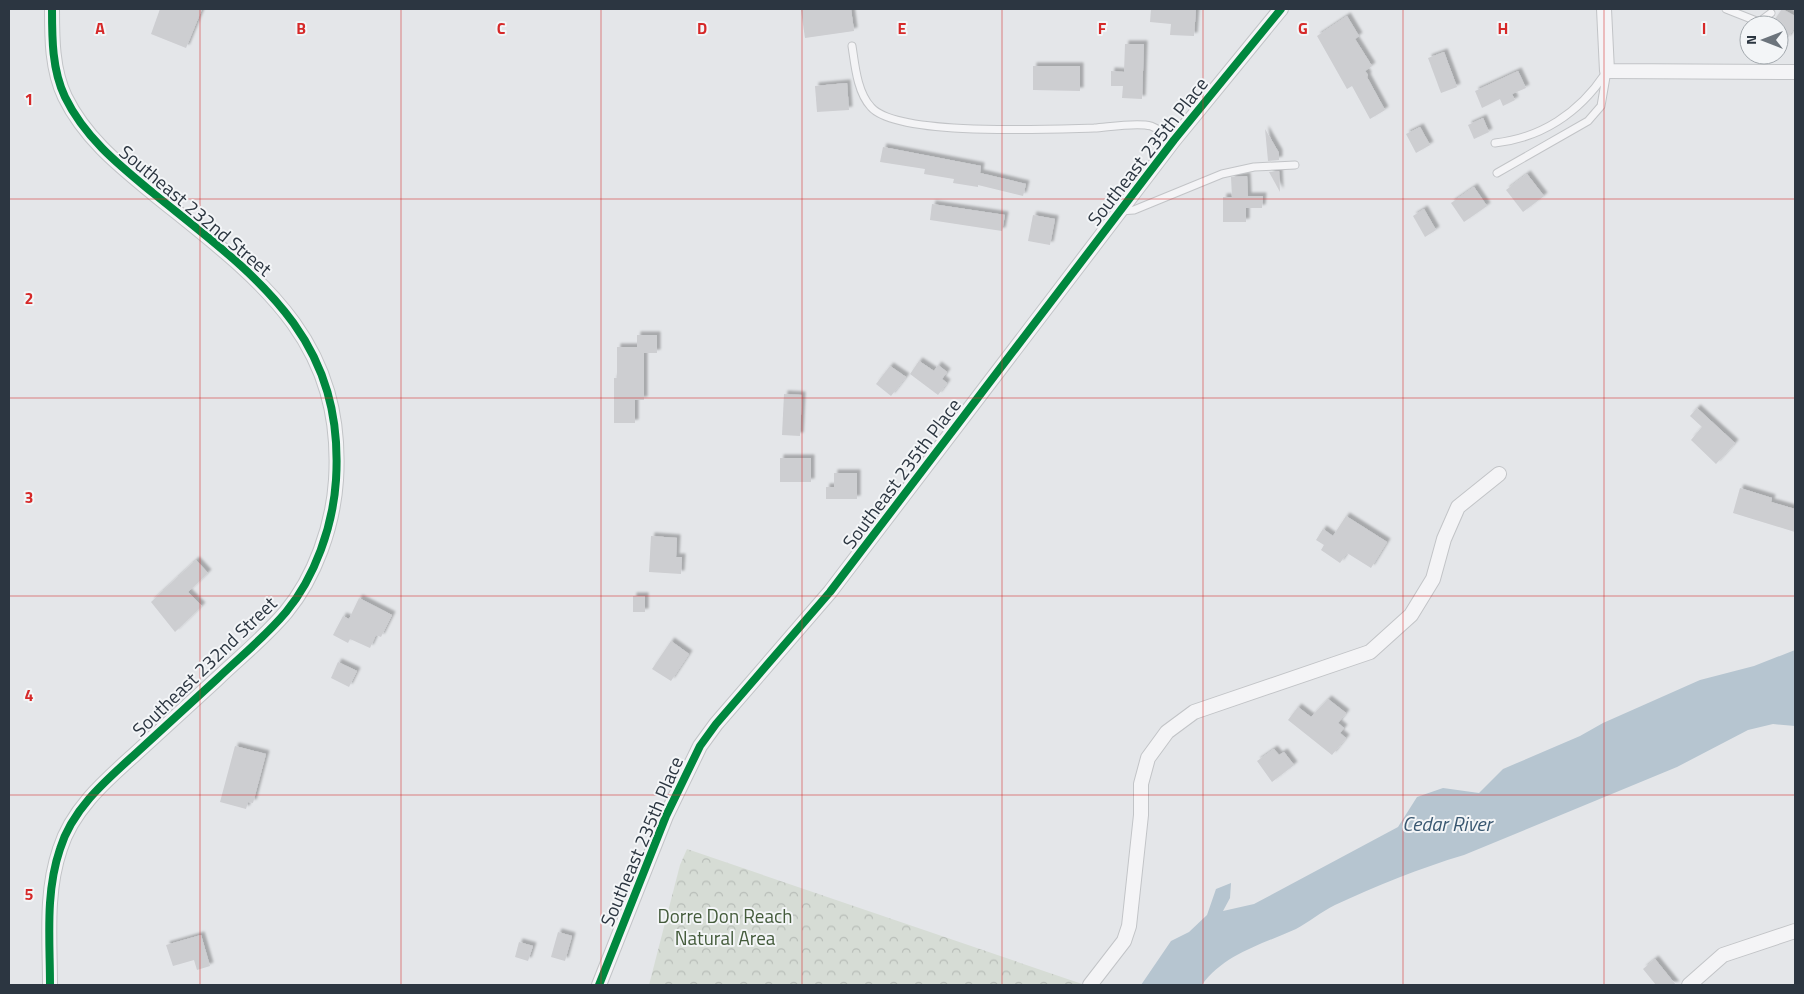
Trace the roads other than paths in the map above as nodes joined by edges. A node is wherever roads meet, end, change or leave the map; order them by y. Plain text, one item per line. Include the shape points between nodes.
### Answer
1 (52, 9) edge
2 (1604, 9) edge
3 (1726, 9) edge
4 (1276, 11) edge
5 (1771, 13) dead end
6 (852, 46) dead end
7 (1606, 71) junction
8 (1795, 72) edge
9 (1174, 140) junction
10 (1495, 143) dead end
11 (1295, 165) dead end
12 (1497, 173) dead end
13 (1120, 211) junction
14 (1499, 474) dead end
15 (1795, 931) edge
16 (50, 985) edge
17 (599, 985) edge
18 (1090, 985) edge
19 (1689, 985) edge

1 - 16 street, Southeast 232nd Street via 55,66 64,96 81,124 106,155 247,269 288,313 309,345 328,392 336,428 336,480 324,540 309,577 287,611 96,790 74,820 60,846 52,878
2 - 7 street
3 - 5 lane via 1759,22
4 - 9 street, Southeast 235th Place
6 - 9 lane via 857,76 870,107 892,120 967,128 1149,126
7 - 8 street
7 - 10 lane via 1592,94 1551,127 1517,141
7 - 12 lane via 1600,106 1588,121
9 - 13 street, Southeast 235th Place
11 - 13 lane via 1254,167 1222,174 1134,210
13 - 17 street, Southeast 235th Place via 830,592 700,746 666,816
14 - 18 street via 1458,507 1444,539 1433,579 1411,615 1370,652 1194,712 1167,732 1148,758 1141,784 1130,926 1124,941
15 - 19 street via 1723,955

